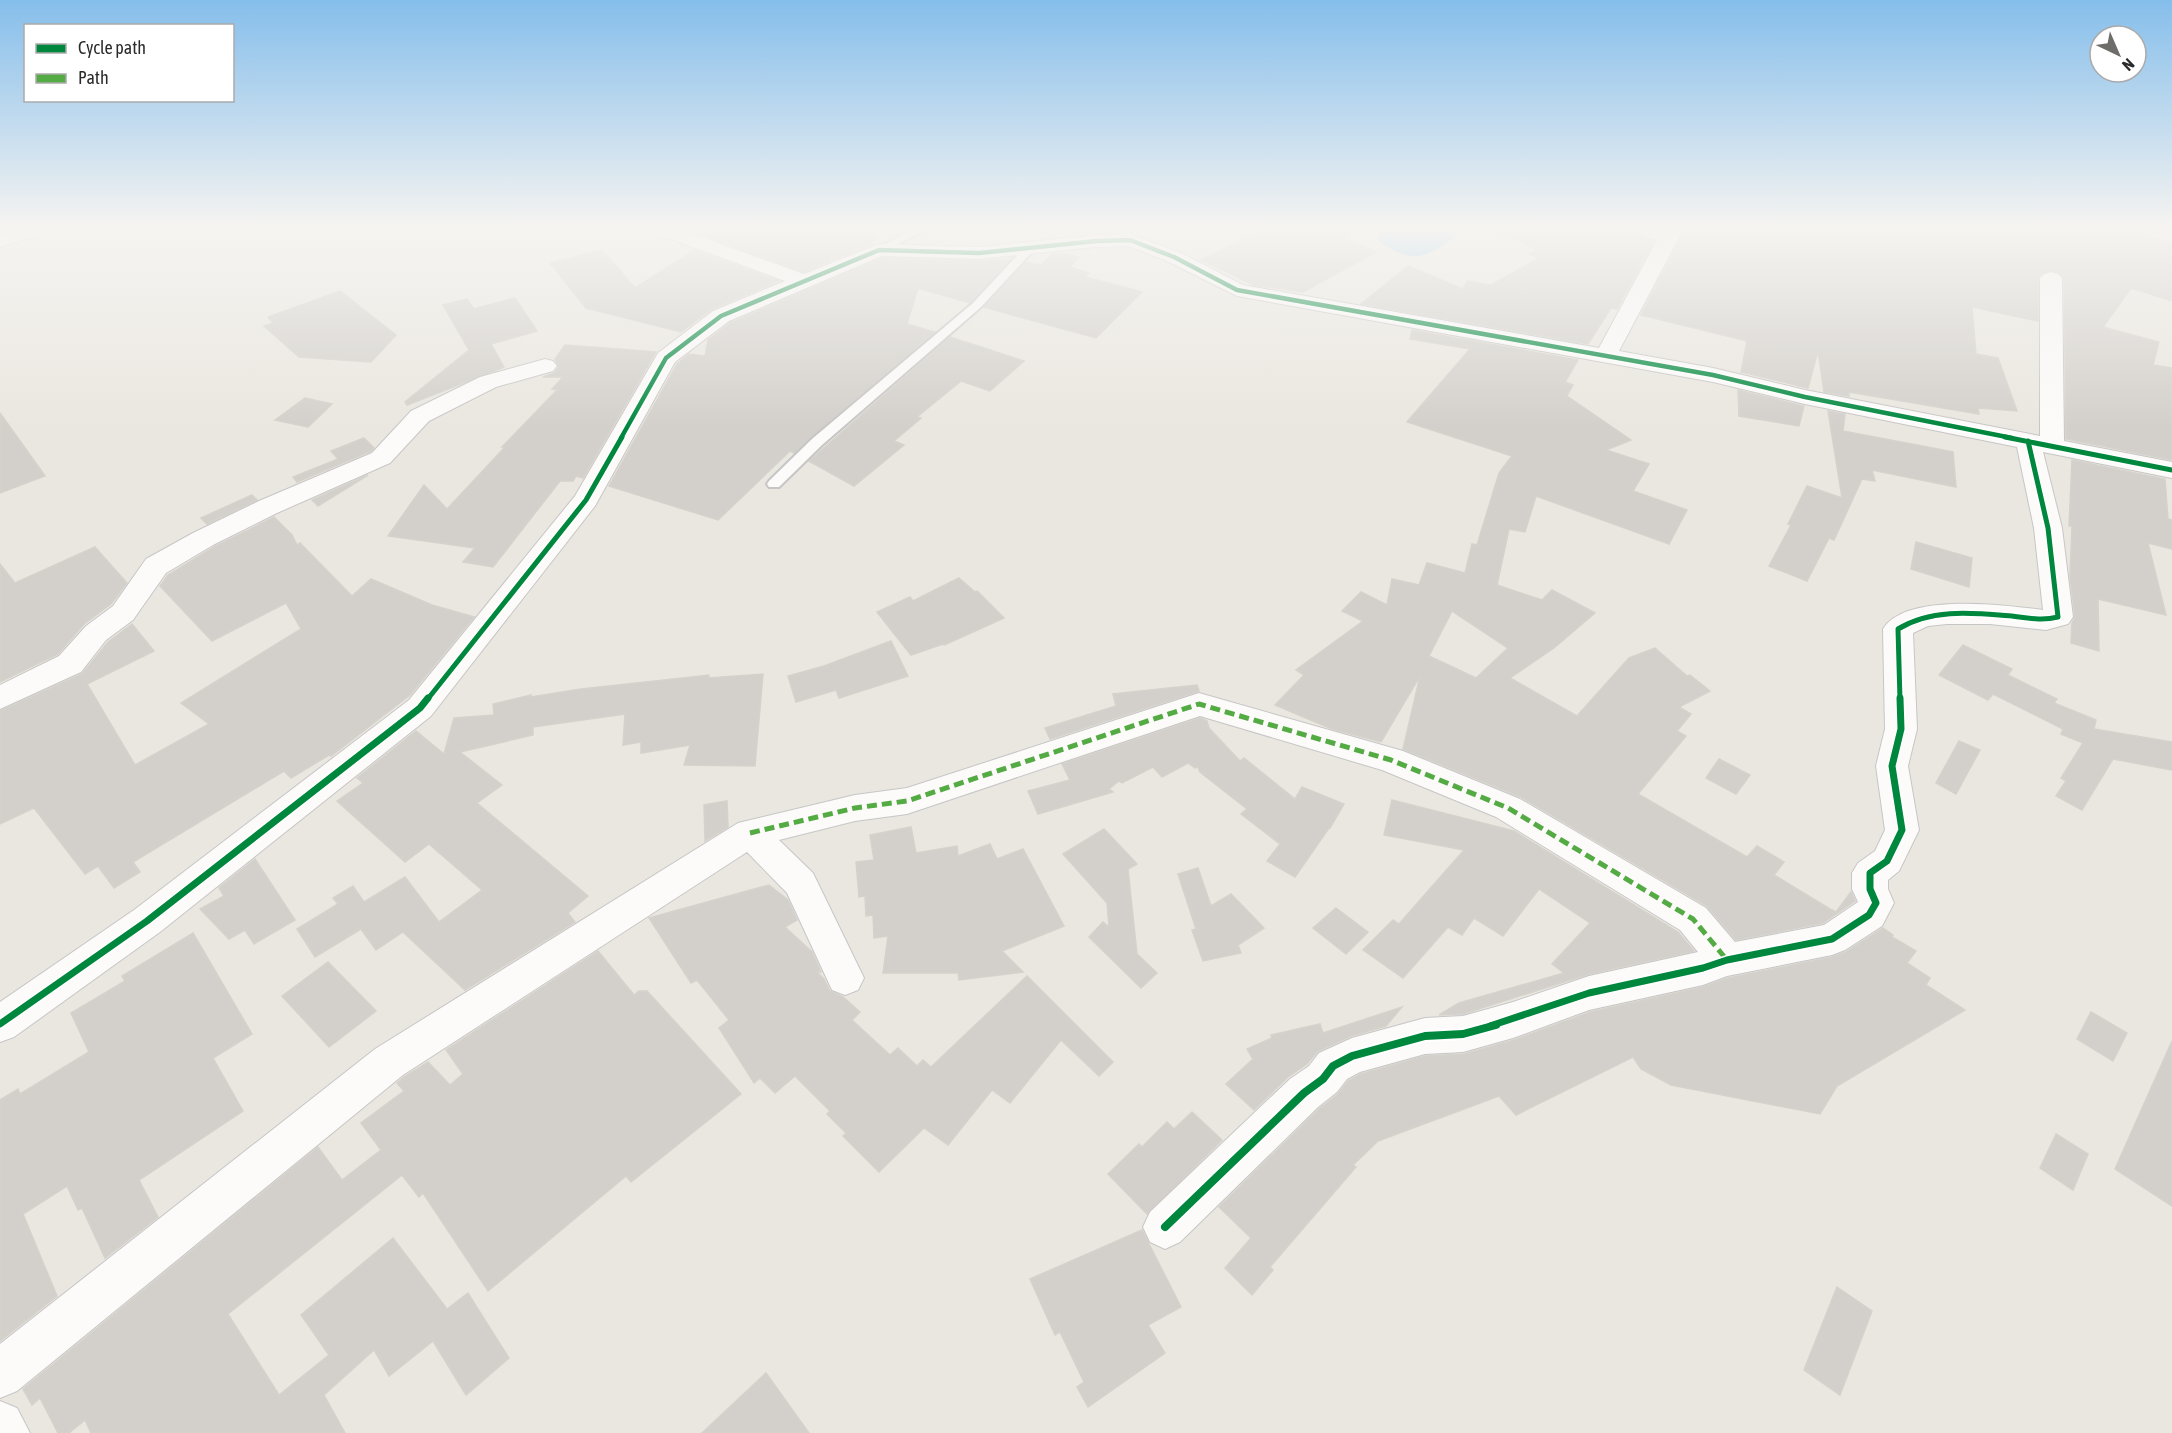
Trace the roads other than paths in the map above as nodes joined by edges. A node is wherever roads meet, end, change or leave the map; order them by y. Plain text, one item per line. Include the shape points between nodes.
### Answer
1 (771, 295) edge
2 (986, 295) edge
3 (1265, 295) edge
4 (1638, 295) edge
5 (2050, 295) edge
6 (1606, 355) junction
7 (545, 366) dead end
8 (2040, 443) junction
9 (2172, 470) edge
10 (774, 484) dead end
11 (0, 698) edge
12 (750, 833) junction
13 (1727, 960) junction
14 (845, 978) dead end
15 (0, 1024) edge
16 (1164, 1227) dead end
17 (0, 1374) edge
18 (0, 1425) edge
19 (6, 1433) edge

1 - 15 street via 721,316 666,358 586,500 420,708 147,921
2 - 10 lane via 816,442
3 - 6 street
4 - 6 street
5 - 8 street
6 - 8 street
7 - 11 street via 488,382 420,416 381,458 268,507 156,566 123,613 96,633 70,664
8 - 9 street
8 - 13 street via 2058,617 2046,620 1952,613 1906,621 1898,629 1901,729 1892,766 1902,830 1887,861 1870,873 1870,889 1876,903 1869,915 1832,939
12 - 13 street via 855,808 907,801 1199,704 1391,760 1508,808 1693,919
12 - 14 street via 800,883
12 - 17 street via 389,1062
13 - 16 street via 1589,993 1463,1034 1425,1036 1352,1056 1333,1066
18 - 19 street

